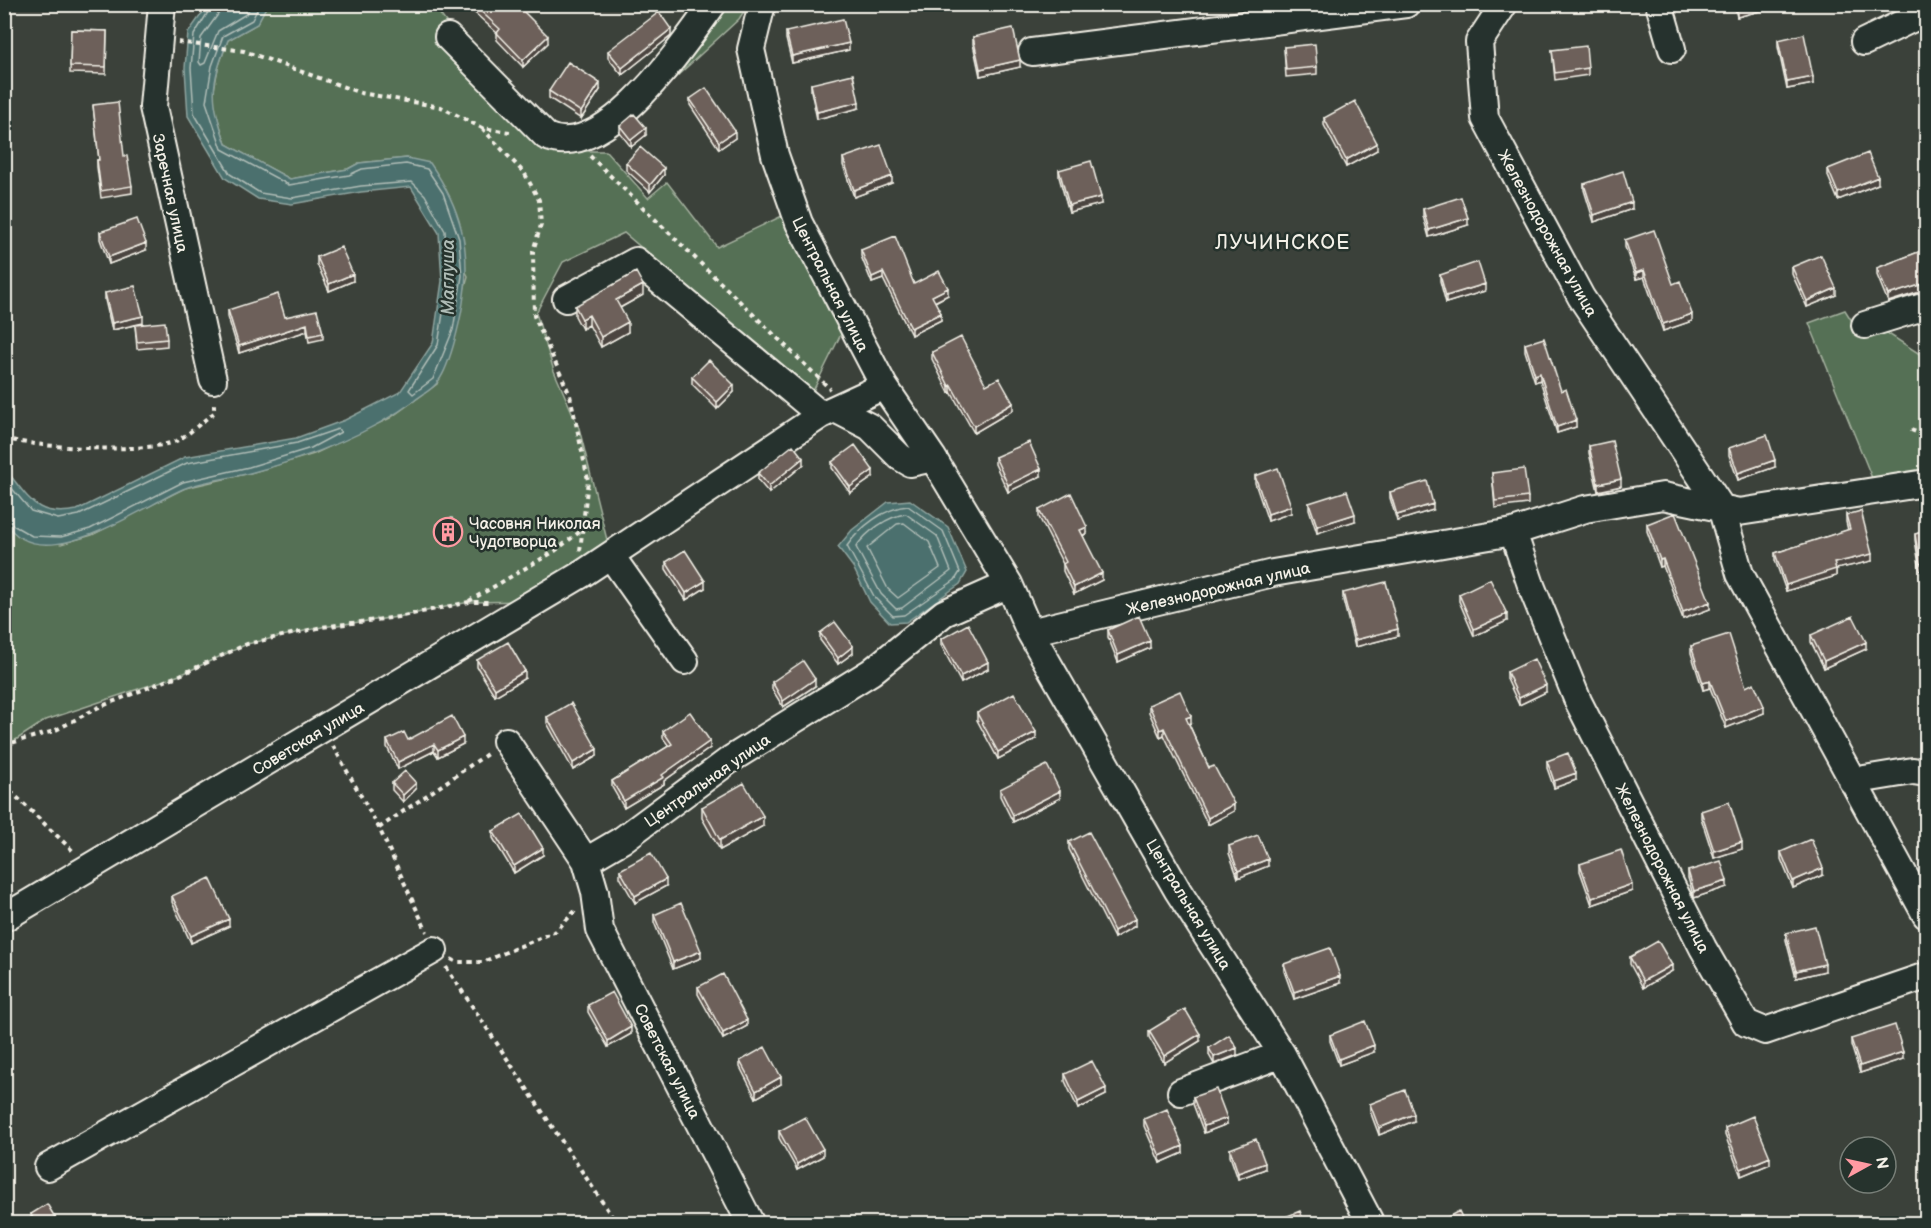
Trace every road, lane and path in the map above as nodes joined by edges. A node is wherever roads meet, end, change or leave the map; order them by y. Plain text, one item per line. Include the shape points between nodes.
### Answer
1 (162, 4) edge
2 (713, 4) edge
3 (762, 4) edge
4 (1406, 4) edge
5 (1504, 4) edge
6 (1659, 4) edge
7 (1926, 12) edge
8 (448, 37) dead end
9 (180, 42) dead end
10 (1864, 42) dead end
11 (1672, 50) dead end
12 (1032, 52) dead end
13 (482, 128) junction
14 (546, 136) junction
15 (574, 141) junction
16 (566, 299) dead end
17 (1925, 311) edge
18 (1865, 326) dead end
19 (213, 380) joint
20 (884, 386) junction
21 (835, 410) junction
22 (1911, 430) dead end
23 (1926, 436) edge
24 (4, 438) edge
25 (933, 458) junction
26 (1926, 483) edge
27 (1721, 507) junction
28 (583, 529) junction
29 (1513, 532) junction
30 (610, 556) junction
31 (582, 574) junction
32 (1009, 584) junction
33 (469, 602) junction
34 (503, 602) dead end
35 (1030, 632) junction
36 (685, 662) dead end
37 (324, 729) junction
38 (506, 741) joint
39 (4, 746) edge
40 (1926, 773) edge
41 (1852, 781) junction
42 (4, 785) edge
43 (379, 828) junction
44 (586, 861) junction
45 (88, 866) junction
46 (595, 892) junction
47 (1926, 915) edge
48 (4, 918) edge
49 (434, 950) junction
50 (1926, 976) edge
51 (1282, 1054) junction
52 (1181, 1092) dead end
53 (48, 1167) dead end
54 (617, 1224) edge
55 (751, 1224) edge
56 (1371, 1224) edge

1 - 19 street, Заречная улица via 153,107
2 - 15 street via 626,109 605,127
3 - 20 street, Центральная улица via 751,49 775,155 799,223
4 - 12 street
5 - 27 street, Железнодорожная улица via 1479,42 1485,118 1581,297
6 - 11 street
7 - 10 street
8 - 14 street
9 - 13 path via 244,51 361,93 441,106
13 - 14 path
13 - 28 path via 525,174 539,200 541,225 533,251 534,316 570,395 588,480
14 - 15 street via 555,141
15 - 21 path
16 - 21 street via 636,261
17 - 18 street
19 - 24 path via 214,413 176,441 136,447 73,448
20 - 21 street
20 - 25 street, Центральная улица
21 - 25 street via 870,427 910,463
21 - 30 street
22 - 23 path
25 - 32 street, Центральная улица
26 - 27 street, Железнодорожная улица via 1739,512
27 - 29 street, Железнодорожная улица via 1663,496 1585,509
27 - 41 street, Железнодорожная улица via 1740,574
28 - 31 path via 579,548
28 - 33 path via 555,551
29 - 35 street, Железнодорожная улица via 1273,573
29 - 50 street, Железнодорожная улица via 1578,701 1703,948 1746,1023 1765,1031
30 - 31 street, Советская улица
30 - 36 street
31 - 37 street, Советская улица
32 - 35 street, Центральная улица
32 - 44 street, Центральная улица via 944,613 871,672 731,759 622,840
33 - 34 path
33 - 39 path via 247,644 97,708 54,731
35 - 51 street, Центральная улица via 1178,891
37 - 43 path
37 - 45 street, Советская улица
38 - 43 path
38 - 44 street, Советская улица
40 - 41 street via 1913,771
41 - 47 street, Железнодорожная улица
42 - 45 path
43 - 49 path
44 - 46 street, Советская улица
45 - 48 street, Советская улица
46 - 49 path via 556,931 483,962 457,962
46 - 55 street, Советская улица via 600,930
49 - 53 street
49 - 54 path
51 - 52 street
51 - 56 street, Центральная улица

